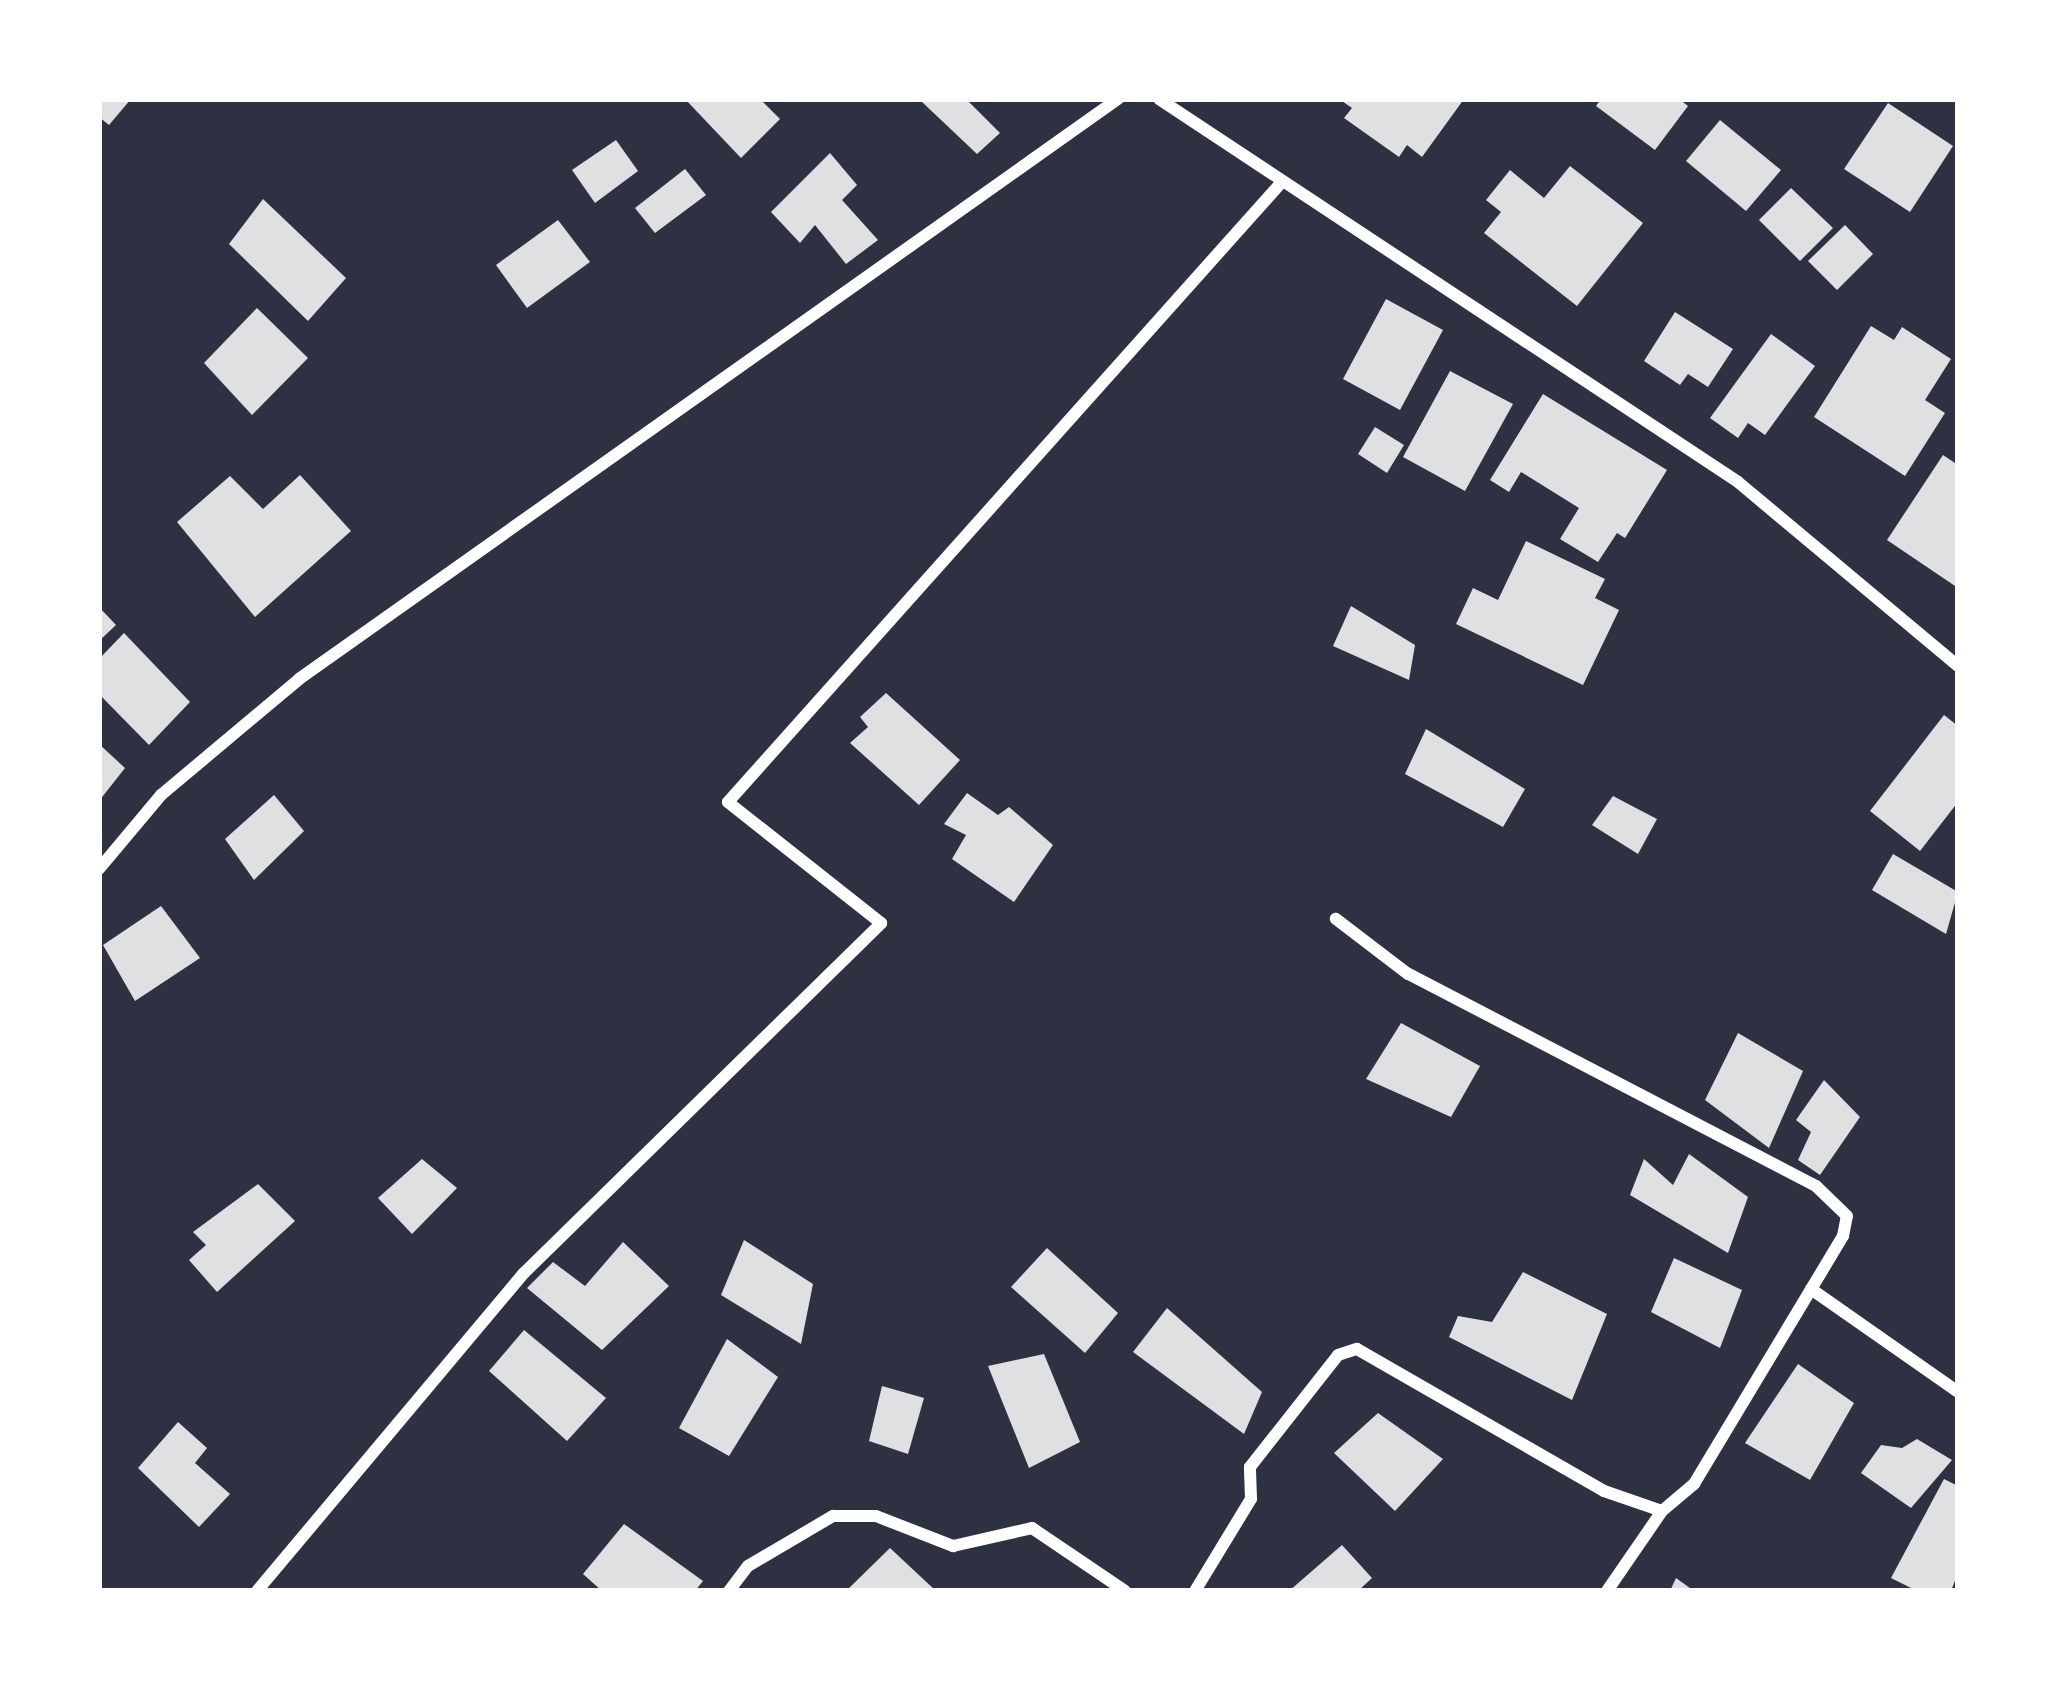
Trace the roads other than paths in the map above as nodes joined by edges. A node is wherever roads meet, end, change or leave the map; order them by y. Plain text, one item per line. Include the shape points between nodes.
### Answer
1 (1118, 99) edge
2 (1159, 99) edge
3 (1280, 184) junction
4 (1958, 666) edge
5 (99, 869) edge
6 (1336, 919) dead end
7 (1811, 1289) junction
8 (1958, 1392) edge
9 (1661, 1511) junction
10 (256, 1591) edge
11 (729, 1591) edge
12 (1125, 1591) edge
13 (1196, 1591) edge
14 (1606, 1591) edge

1 - 5 street via 299,680 161,795
2 - 3 street via 1180,106
3 - 4 street via 1738,482
3 - 10 street via 728,802 881,923 524,1274
6 - 7 street via 1408,974 1816,1186 1847,1216
7 - 8 street
7 - 9 street via 1694,1484
9 - 13 street via 1604,1491 1358,1349 1338,1355 1250,1467 1251,1499
9 - 14 street
11 - 12 street via 748,1567 833,1516 876,1516 952,1546 1032,1528

